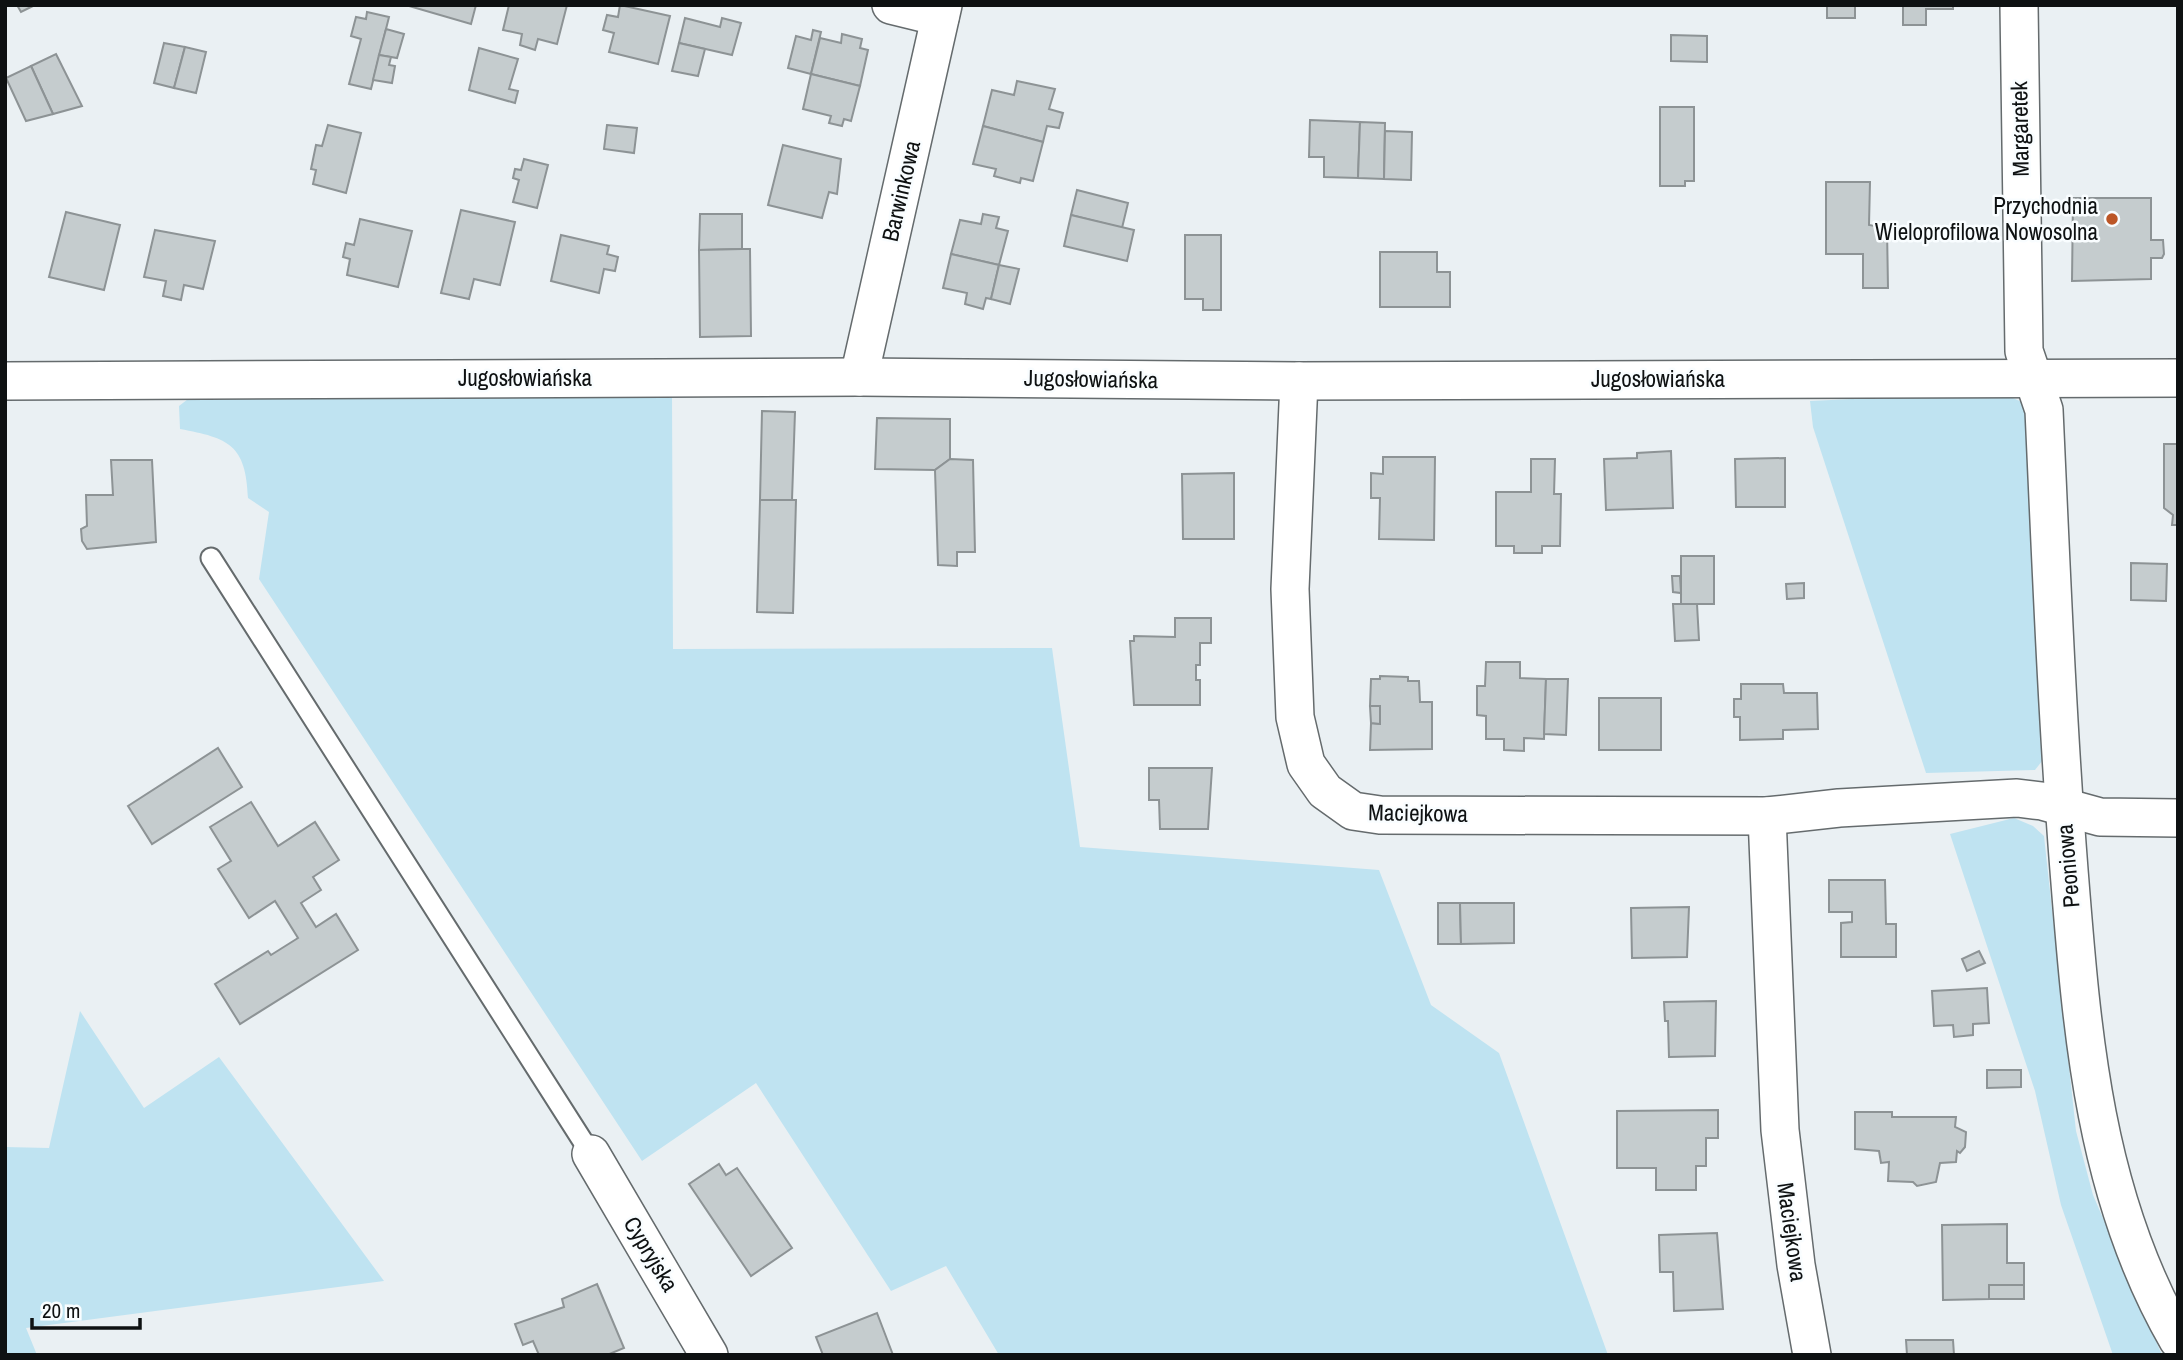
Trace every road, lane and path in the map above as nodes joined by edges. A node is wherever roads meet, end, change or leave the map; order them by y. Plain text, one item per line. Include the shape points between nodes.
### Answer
1 (891, 5) edge
2 (2019, 5) edge
3 (942, 11) edge
4 (859, 377) junction
5 (2178, 377) edge
6 (2032, 378) junction
7 (5, 381) edge
8 (1299, 381) junction
9 (211, 558) dead end
10 (2064, 808) junction
11 (1767, 816) junction
12 (2178, 818) edge
13 (591, 1154) joint
14 (2178, 1340) edge
15 (709, 1355) edge
16 (1812, 1355) edge

1 - 3 street
2 - 6 street, Margaretek via 2024,351
3 - 4 street, Barwinkowa
4 - 7 street, Jugosłowiańska
4 - 8 street, Jugosłowiańska
5 - 6 street, Jugosłowiańska
6 - 8 street, Jugosłowiańska
6 - 10 street, Peoniowa via 2043,410
8 - 11 street, Maciejkowa via 1290,589 1295,717 1306,764 1325,791 1353,811 1380,815
9 - 13 lane
10 - 11 street, Maciejkowa via 2017,798
10 - 12 street, Maciejkowa via 2100,817
10 - 14 street, Peoniowa via 2078,986 2094,1108 2121,1218
11 - 16 street, Maciejkowa via 1780,1130
13 - 15 street, Cypryjska

